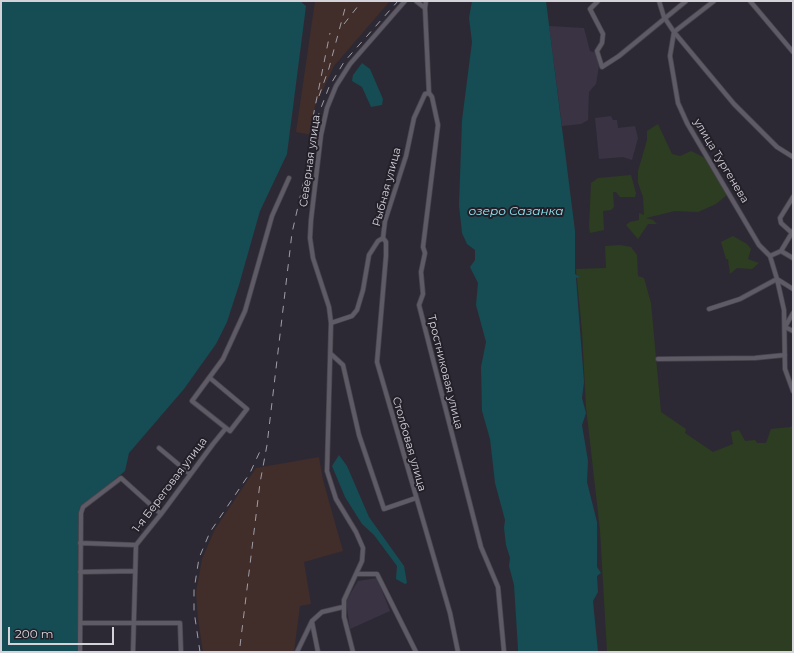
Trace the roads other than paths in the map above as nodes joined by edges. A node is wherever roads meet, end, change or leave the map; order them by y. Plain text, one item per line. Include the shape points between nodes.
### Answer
1 (404, 1) edge
2 (416, 1) edge
3 (426, 1) edge
4 (598, 1) edge
5 (659, 1) edge
6 (686, 1) edge
7 (714, 1) edge
8 (750, 1) edge
9 (425, 8) junction
10 (664, 17) junction
11 (674, 32) junction
12 (793, 52) edge
13 (429, 93) junction
14 (793, 157) edge
15 (289, 178) dead end
16 (793, 197) edge
17 (792, 232) edge
18 (383, 238) junction
19 (781, 251) junction
20 (770, 256) junction
21 (793, 258) edge
22 (777, 280) junction
23 (793, 289) edge
24 (709, 309) dead end
25 (793, 313) edge
26 (331, 323) junction
27 (785, 327) junction
28 (793, 331) edge
29 (331, 354) junction
30 (785, 355) junction
31 (658, 359) dead end
32 (210, 378) junction
33 (793, 391) edge
34 (226, 428) junction
35 (159, 448) dead end
36 (190, 474) junction
37 (416, 498) junction
38 (161, 514) junction
39 (80, 543) junction
40 (136, 545) junction
41 (135, 571) junction
42 (80, 572) junction
43 (356, 574) junction
44 (343, 607) junction
45 (312, 622) junction
46 (81, 623) junction
47 (133, 623) junction
48 (80, 652) edge
49 (133, 652) edge
50 (181, 652) edge
51 (298, 652) edge
52 (318, 652) edge
53 (353, 652) edge
54 (416, 652) edge
55 (458, 652) edge
56 (504, 652) edge

1 - 26 street, Северная улица via 342,75 328,108 321,135 310,238
2 - 9 street
3 - 9 street
4 - 10 street via 590,9 603,34 602,43 597,51 602,67 619,56
5 - 10 street
6 - 10 street
7 - 11 street
8 - 12 street
9 - 13 street
10 - 11 street
11 - 14 street via 734,104 777,147
11 - 20 street, улица Тургенева via 670,56 678,102 687,123 759,245
13 - 18 street, Рыбная улица via 425,94 414,118 406,156 385,221
13 - 56 street, Тростниковая улица via 432,97 437,131 423,247 423,294 419,305 481,547 498,587
15 - 32 street via 272,216 245,311 226,354
16 - 17 street via 780,218 781,223
17 - 19 street
18 - 26 street, Рыбная улица via 369,255 357,310 352,316
18 - 37 street, Столбовая улица via 386,242 386,256 377,362
19 - 20 street
19 - 21 street
20 - 22 street
22 - 23 street
22 - 24 street via 740,299
22 - 27 street
25 - 27 street
26 - 29 street
27 - 28 street
27 - 30 street
29 - 37 street via 343,365 359,435 384,509
29 - 43 street via 327,471 336,499 363,548 362,561
30 - 31 street via 755,358
30 - 33 street via 785,369
32 - 34 street via 192,401
32 - 34 street, 1-я Береговая улица via 247,409 230,431
34 - 36 street, 1-я Береговая улица
35 - 36 street
36 - 38 street, 1-я Береговая улица
37 - 55 street, Столбовая улица via 450,612
38 - 39 street via 121,478 118,479 83,507
38 - 40 street, 1-я Береговая улица
39 - 40 street
39 - 42 street
40 - 41 street, 1-я Береговая улица
41 - 42 street
41 - 47 street, 1-я Береговая улица
42 - 46 street
43 - 44 street
43 - 54 street via 377,574
44 - 45 street via 322,612
44 - 53 street
45 - 51 street
45 - 52 street
46 - 47 street
46 - 48 street
47 - 49 street, 1-я Береговая улица
47 - 50 street via 180,623

